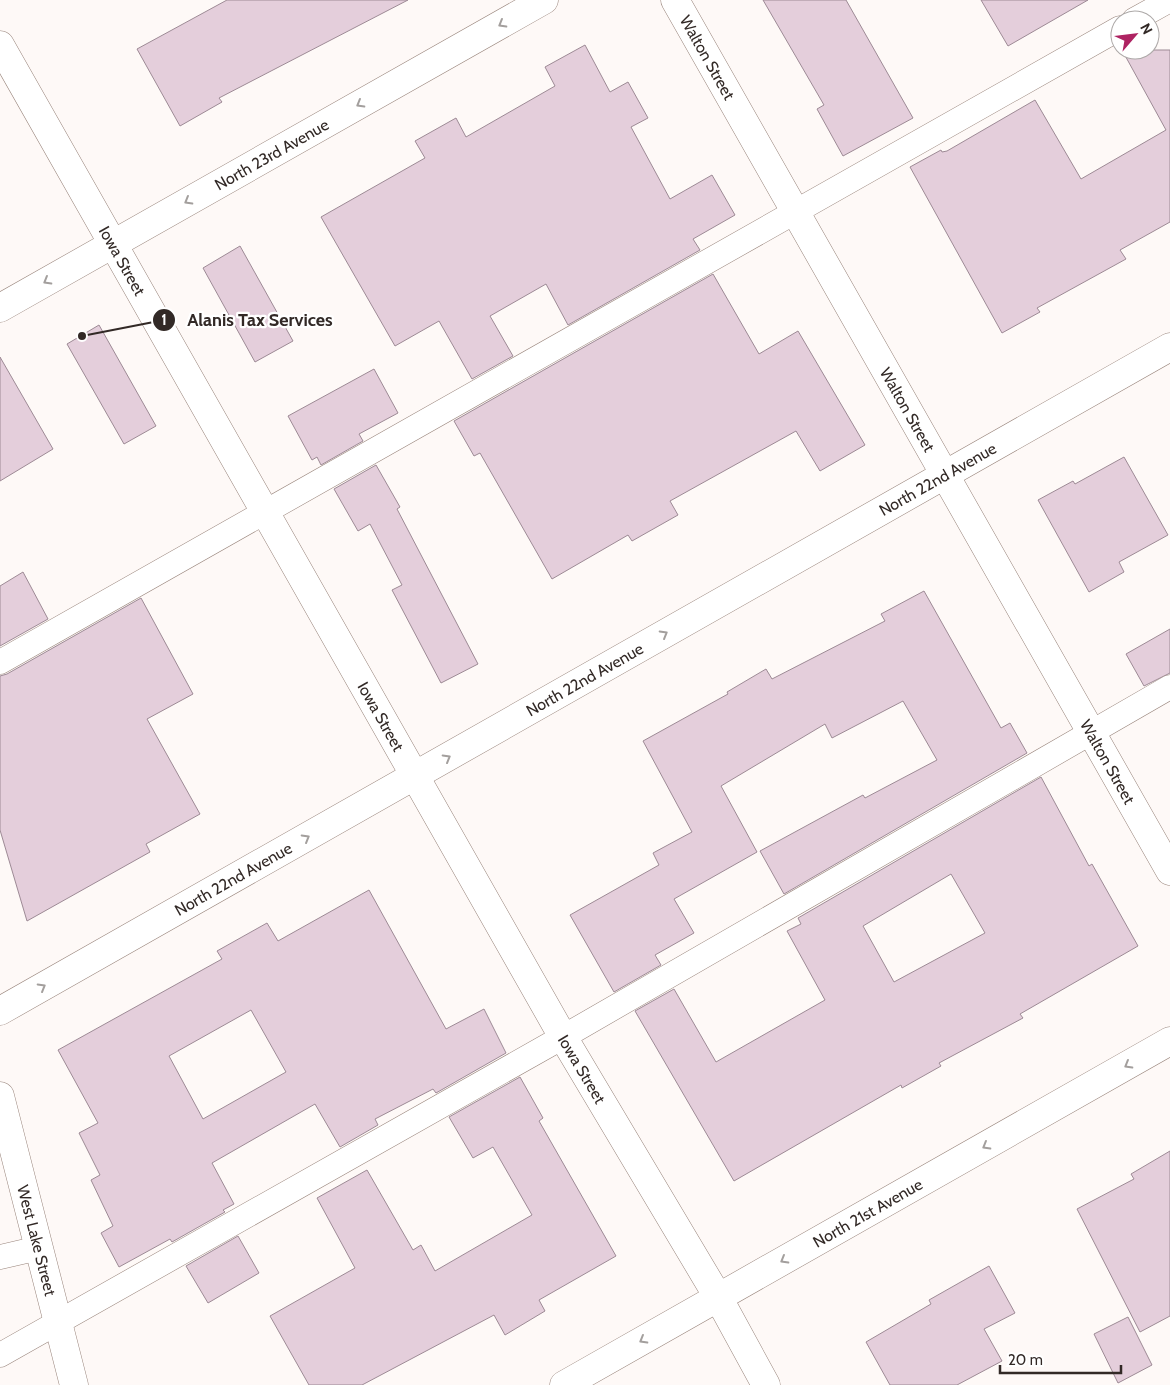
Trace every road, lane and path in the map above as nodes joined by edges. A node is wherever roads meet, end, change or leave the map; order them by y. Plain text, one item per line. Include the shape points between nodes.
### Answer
1 (544, 0) edge
2 (675, 0) edge
3 (1170, 0) edge
4 (1152, 10) edge
5 (1110, 34) edge
6 (0, 45) edge
7 (796, 212) junction
8 (113, 244) junction
9 (0, 308) edge
10 (1170, 347) edge
11 (945, 475) junction
12 (265, 512) junction
13 (0, 662) edge
14 (1170, 687) edge
15 (1090, 731) junction
16 (416, 776) junction
17 (1170, 872) edge
18 (0, 1011) edge
19 (564, 1036) junction
20 (1170, 1041) edge
21 (0, 1096) edge
22 (39, 1248) junction
23 (0, 1257) edge
24 (718, 1297) junction
25 (58, 1322) junction
26 (0, 1355) edge
27 (74, 1385) edge
28 (564, 1385) edge
29 (766, 1385) edge

1 -> 8 street, North 23rd Avenue
2 - 7 street, Walton Street
3 - 4 lane
5 - 7 lane
6 - 8 street, Iowa Street
7 - 11 street, Walton Street
7 - 12 lane
8 -> 9 street, North 23rd Avenue
8 - 12 street, Iowa Street
10 - 11 street, North 22nd Avenue
11 - 15 street, Walton Street
16 -> 11 street, North 22nd Avenue
12 - 13 lane
12 - 16 street, Iowa Street
14 - 15 lane
15 - 17 street, Walton Street
15 - 19 lane
18 -> 16 street, North 22nd Avenue
16 - 19 street, Iowa Street
19 - 24 street, Iowa Street
19 - 25 lane
20 -> 24 street, North 21st Avenue
21 - 22 street, West Lake Street
22 - 23 lane
22 - 25 street, West Lake Street
24 -> 28 street, North 21st Avenue
24 - 29 street, Iowa Street
25 - 26 lane
25 - 27 street, West Lake Street

